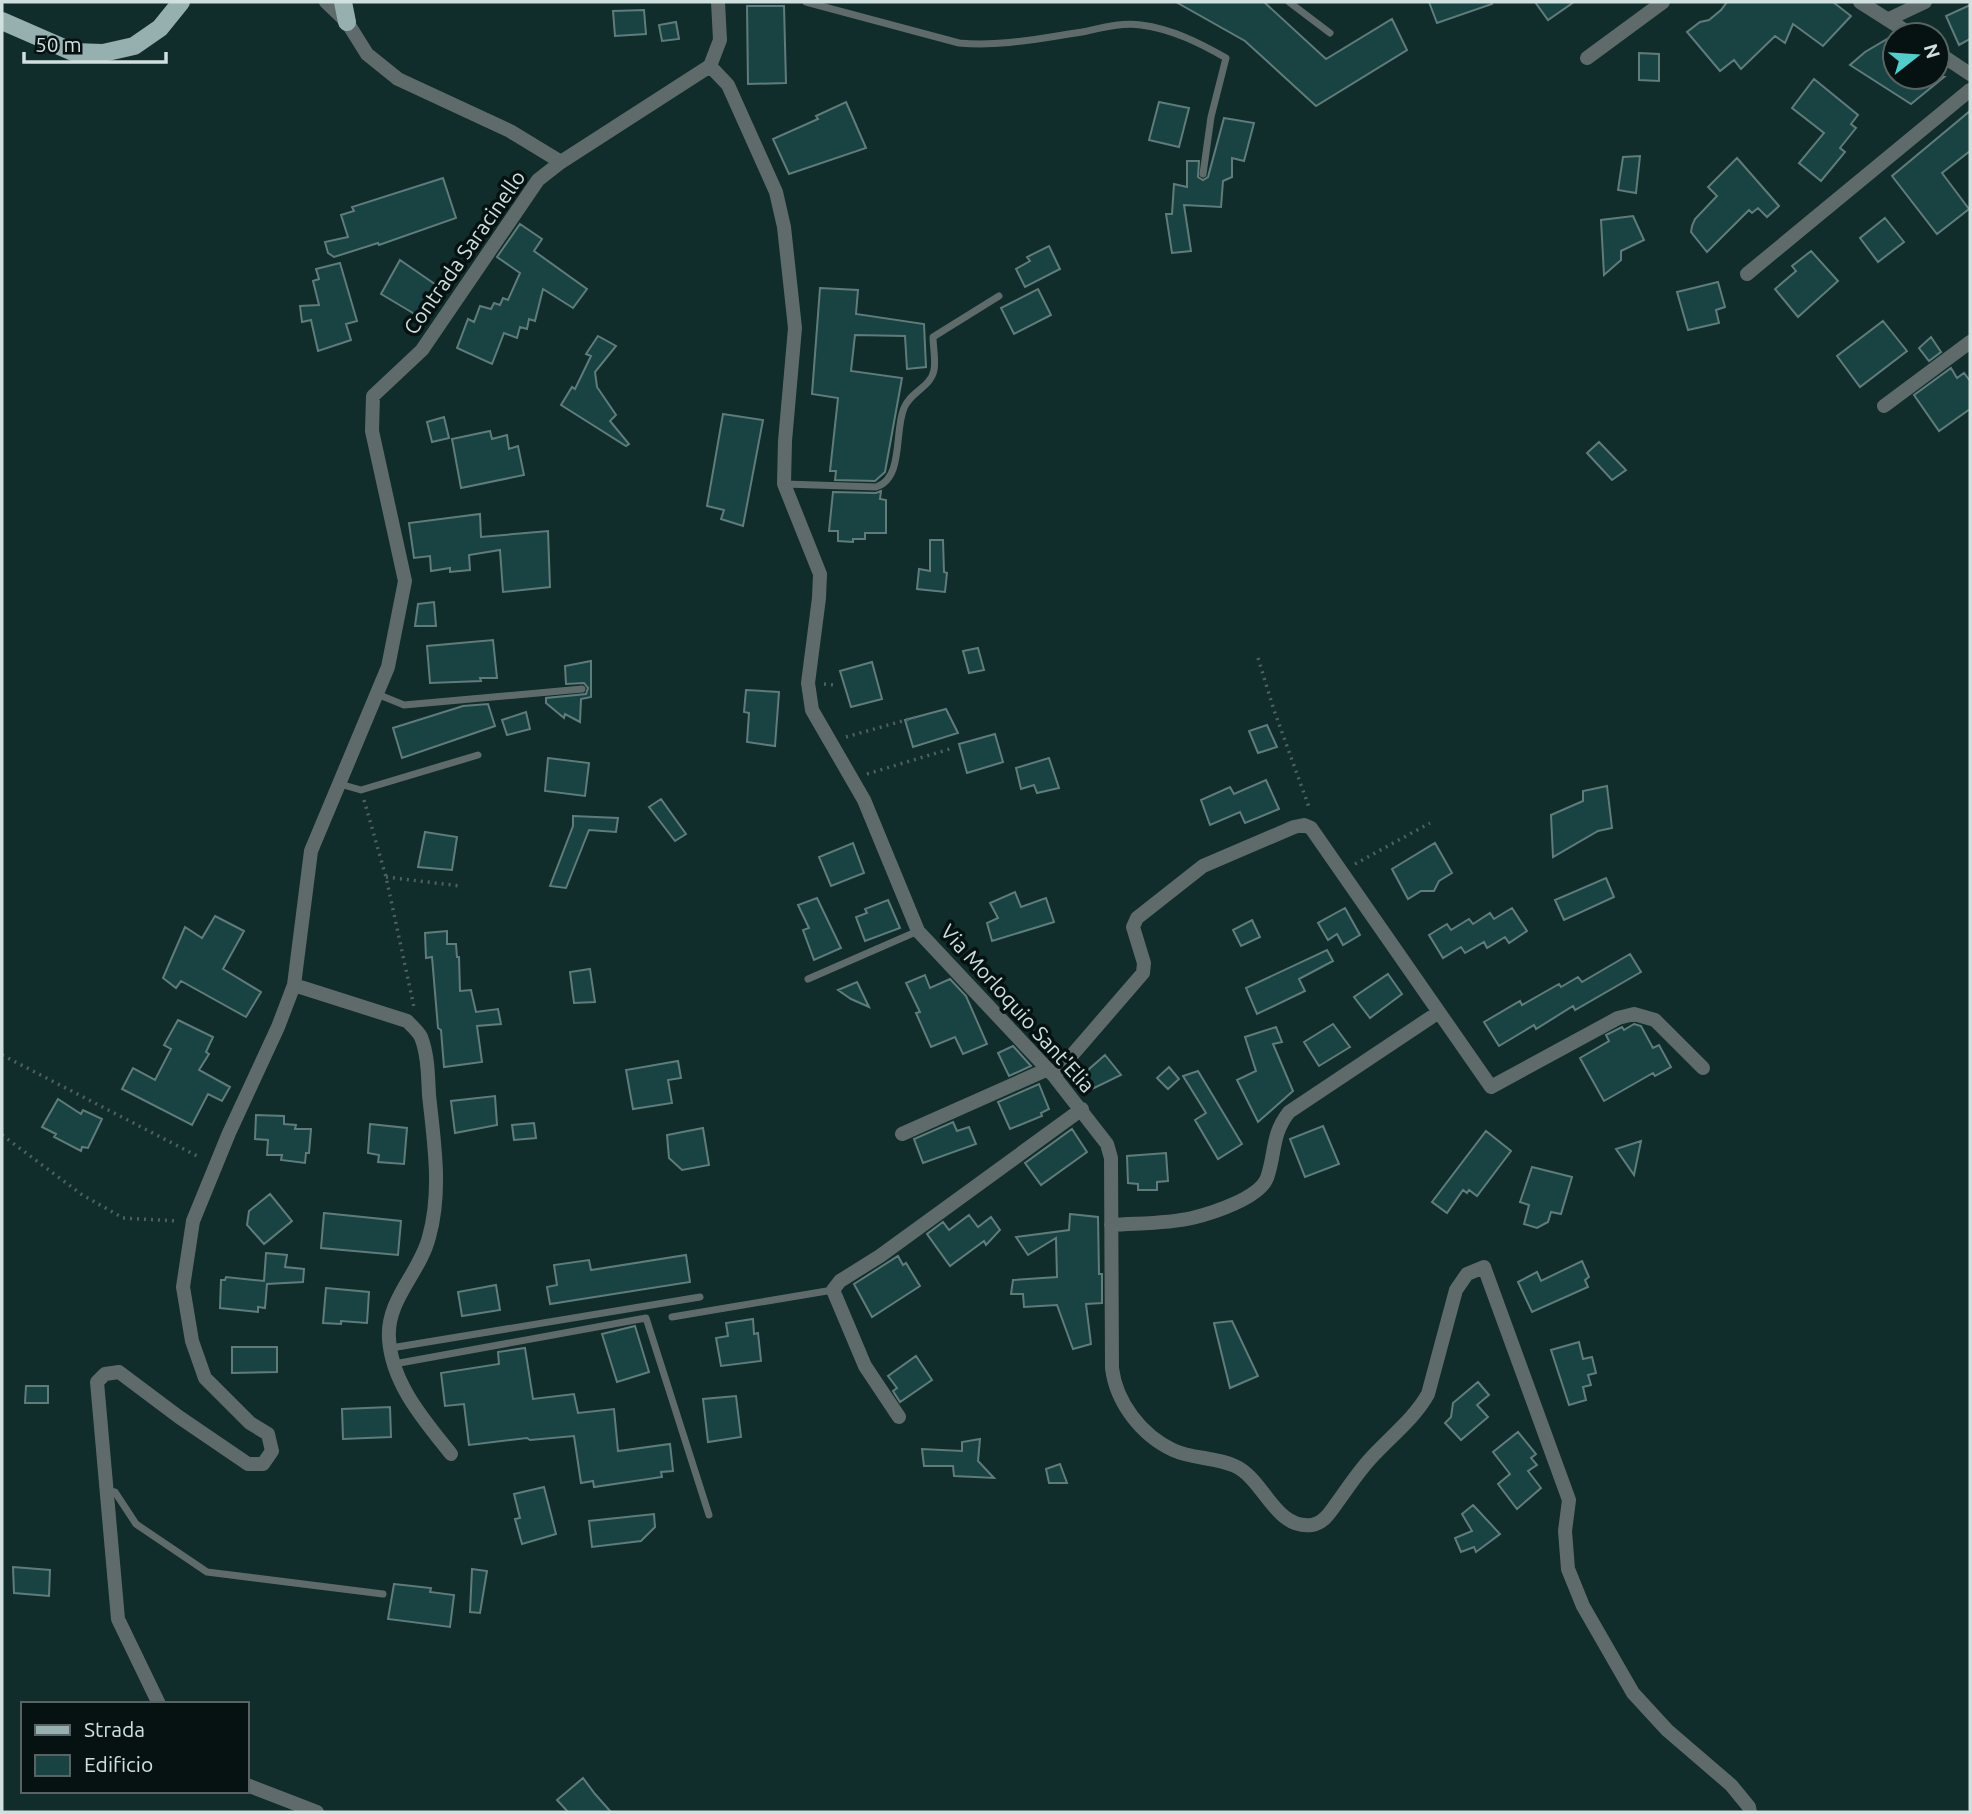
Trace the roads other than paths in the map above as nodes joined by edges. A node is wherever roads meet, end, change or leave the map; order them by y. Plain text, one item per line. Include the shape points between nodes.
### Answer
1 (181, 2) edge
2 (326, 2) edge
3 (343, 2) edge
4 (718, 2) edge
5 (806, 2) edge
6 (1289, 2) edge
7 (1663, 2) edge
8 (1860, 2) edge
9 (1925, 2) edge
10 (1889, 19) junction
11 (2, 21) edge
12 (1892, 21) edge
13 (347, 22) junction
14 (1329, 33) dead end
15 (1587, 58) dead end
16 (1951, 61) edge
17 (710, 66) junction
18 (1970, 74) edge
19 (1970, 90) edge
20 (561, 162) junction
21 (1203, 174) dead end
22 (1746, 274) dead end
23 (999, 296) dead end
24 (1970, 342) edge
25 (1884, 406) dead end
26 (784, 484) junction
27 (582, 689) dead end
28 (376, 693) junction
29 (478, 755) dead end
30 (339, 784) junction
31 (918, 931) junction
32 (808, 979) dead end
33 (294, 985) junction
34 (1439, 1012) junction
35 (1703, 1068) dead end
36 (1051, 1073) junction
37 (1082, 1109) junction
38 (902, 1134) dead end
39 (1111, 1225) junction
40 (833, 1290) junction
41 (700, 1297) dead end
42 (672, 1317) dead end
43 (390, 1348) junction
44 (393, 1364) junction
45 (899, 1418) dead end
46 (451, 1454) dead end
47 (106, 1490) junction
48 (709, 1515) dead end
49 (383, 1594) dead end
50 (158, 1702) edge
51 (248, 1784) edge
52 (317, 1812) edge
53 (1750, 1812) edge

1 - 11 main road via 160,28 134,46 103,53 73,52
2 - 13 street
3 - 13 main road
4 - 17 street via 720,40
5 - 21 lane via 959,43 1018,42 1121,25 1140,25 1194,40 1226,58
6 - 14 lane
7 - 15 street
8 - 10 street
9 - 10 street
10 - 12 street
13 - 20 street via 368,54 398,79 510,131
16 - 18 street
17 - 20 street, Contrada Saracinello
17 - 26 street, Via Morloquio Sant'Elia via 728,85 776,192 784,228 795,328
19 - 22 street
20 - 28 street, Contrada Saracinello via 538,180 422,350 373,396 372,431 405,581 388,667
23 - 26 lane via 933,337 934,370 929,382 903,408 892,475 885,484
24 - 25 street
26 - 31 street, Via Morloquio Sant'Elia via 820,575 808,683 812,710 864,800
27 - 28 lane via 404,705
28 - 30 street, Contrada Saracinello
29 - 30 lane via 361,790
30 - 33 street, Contrada Saracinello via 311,851
31 - 32 lane
31 - 36 street, Via Morloquio Sant'Elia
33 - 43 street via 407,1021 420,1035 436,1160 429,1237 390,1317
33 - 47 street, Contrada Saracinello via 193,1221 183,1287 192,1341 205,1378 250,1423 268,1434 272,1451 263,1464 248,1464 119,1372 105,1374 97,1382
34 - 35 street via 1491,1087 1618,1018 1634,1014 1655,1020
34 - 36 street via 1311,828 1304,825 1203,866 1137,918 1133,927 1143,973
34 - 39 street via 1289,1112 1275,1136 1266,1179 1250,1196 1194,1217
36 - 37 street, Via Morloquio Sant'Elia
36 - 38 street
37 - 39 street, Via Morloquio Sant'Elia via 1107,1144 1111,1158
37 - 40 street via 839,1281
39 - 53 street, Via Morloquio Sant'Elia via 1112,1368 1124,1407 1174,1451 1235,1465 1253,1478 1293,1523 1313,1525 1325,1519 1369,1460 1422,1406 1456,1290 1467,1274 1485,1268 1569,1500 1565,1531 1568,1569 1583,1606 1633,1693 1667,1730 1731,1785
40 - 42 lane
40 - 45 street via 865,1366
41 - 43 lane
43 - 44 street
44 - 46 street via 404,1389
44 - 48 lane via 646,1318
47 - 49 lane via 115,1492 136,1524 207,1572
47 - 50 street via 118,1619
51 - 52 street

